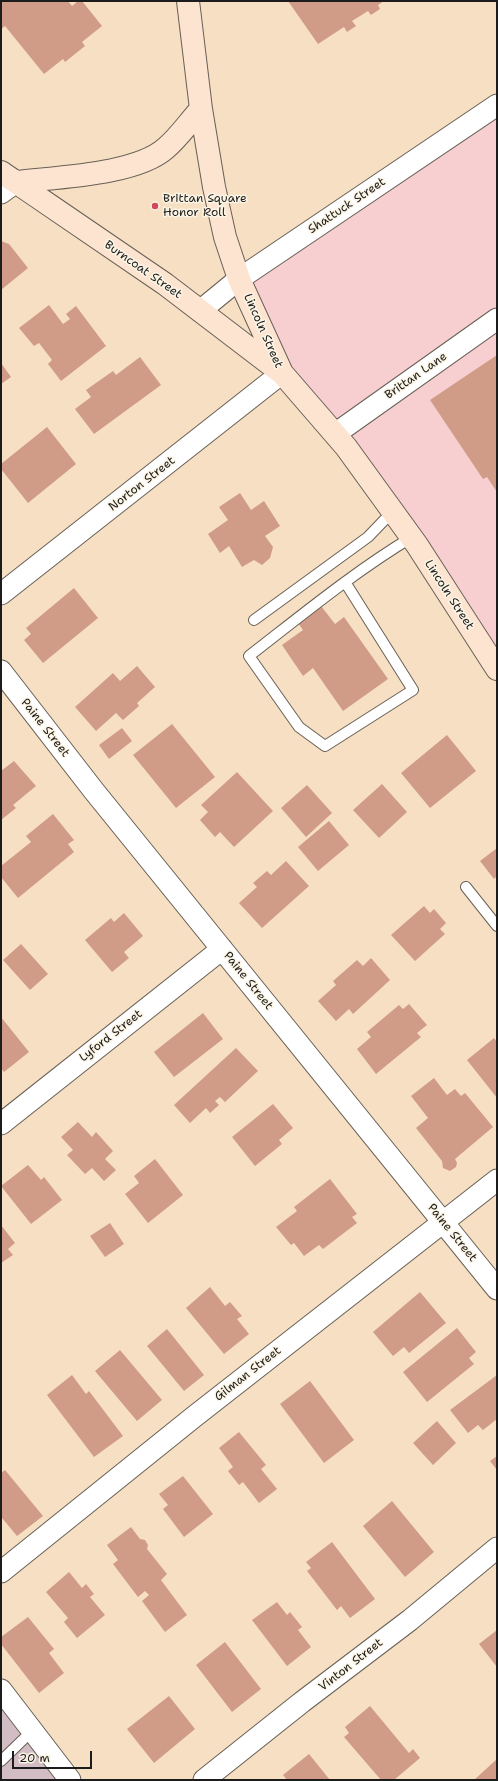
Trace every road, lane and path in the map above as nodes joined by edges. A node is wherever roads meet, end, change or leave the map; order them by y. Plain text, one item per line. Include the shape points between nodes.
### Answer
1 (188, 1) edge
2 (497, 105) edge
3 (201, 109) junction
4 (6, 182) edge
5 (239, 279) junction
6 (200, 311) junction
7 (497, 319) edge
8 (282, 373) junction
9 (335, 434) junction
10 (393, 512) junction
11 (412, 537) junction
12 (345, 582) junction
13 (1, 594) edge
14 (254, 620) dead end
15 (497, 669) edge
16 (1, 671) edge
17 (466, 886) dead end
18 (497, 926) edge
19 (222, 949) junction
20 (1, 1124) edge
21 (497, 1180) edge
22 (443, 1222) junction
23 (497, 1289) edge
24 (497, 1548) edge
25 (1, 1572) edge
26 (1, 1690) edge
27 (32, 1730) junction
28 (1, 1760) edge
29 (70, 1780) edge
30 (204, 1780) edge

1 - 3 main road, Lincoln Street
2 - 5 street, Shattuck Street
3 - 4 main road via 166,149 145,162 107,171
3 - 5 main road, Lincoln Street via 223,230
4 - 6 main road, Burncoat Street via 165,284
5 - 6 street, Shattuck Street
5 - 8 main road, Lincoln Street
6 - 8 main road, Burncoat Street
7 - 9 street, Brittan Lane
8 - 9 main road, Lincoln Street
8 - 13 street, Norton Street
9 - 10 main road, Lincoln Street
10 - 11 main road, Lincoln Street
10 - 14 lane via 368,536
11 - 12 lane
11 - 15 main road, Lincoln Street
12 - 12 lane via 249,656 299,727 325,746 413,690
16 - 19 street, Paine Street via 37,720
17 - 18 lane
19 - 20 street, Lyford Street
19 - 22 street, Paine Street
21 - 22 street, Gilman Street
22 - 23 street, Paine Street
22 - 25 street, Gilman Street
24 - 30 street, Vinton Street via 410,1620
26 - 27 street
27 - 28 lane
27 - 29 street

